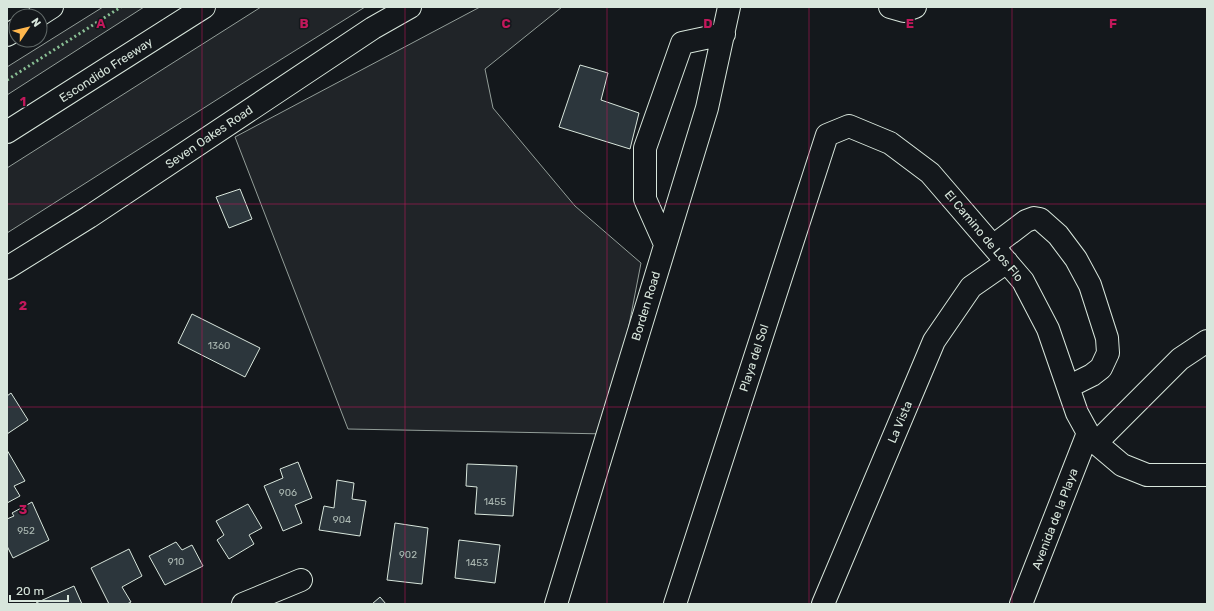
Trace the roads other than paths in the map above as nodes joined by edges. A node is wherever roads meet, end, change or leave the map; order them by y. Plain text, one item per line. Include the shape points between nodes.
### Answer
1 (204, 7) edge
2 (410, 7) edge
3 (729, 7) edge
4 (890, 7) edge
5 (915, 7) edge
6 (724, 34) junction
7 (849, 126) joint
8 (7, 132) edge
9 (665, 244) junction
10 (993, 246) junction
11 (1007, 262) junction
12 (7, 268) edge
13 (1207, 341) edge
14 (1068, 386) junction
15 (1092, 438) junction
16 (1207, 475) edge
17 (301, 580) dead end
18 (243, 604) edge
19 (556, 604) edge
20 (675, 604) edge
21 (823, 604) edge
22 (1021, 604) edge

1 - 8 main road, Escondido Freeway
2 - 12 main road, Seven Oakes Road via 373,28 89,217
3 - 6 main road, Borden Road
4 - 5 main road via 904,11
6 - 9 main road, Borden Road via 707,108
6 - 9 main road via 682,43 645,148 645,199
7 - 10 main road, El Camino de Los Flo via 890,143 930,173
7 - 20 main road, Playa del Sol via 827,135
9 - 19 main road, Borden Road
10 - 11 main road, El Camino de Los Flo
10 - 14 main road via 1026,221 1040,219 1058,235 1076,259 1090,285 1107,338 1108,352 1101,368
11 - 14 main road, El Camino de Los Flo via 1023,281 1048,329
11 - 21 main road, La Vista via 971,287 934,341
13 - 15 main road, Avenida de la Playa via 1180,359
14 - 15 main road, El Camino de Los Flo via 1078,413
15 - 16 main road via 1122,465 1147,475
15 - 22 main road, Avenida de la Playa
17 - 18 main road

